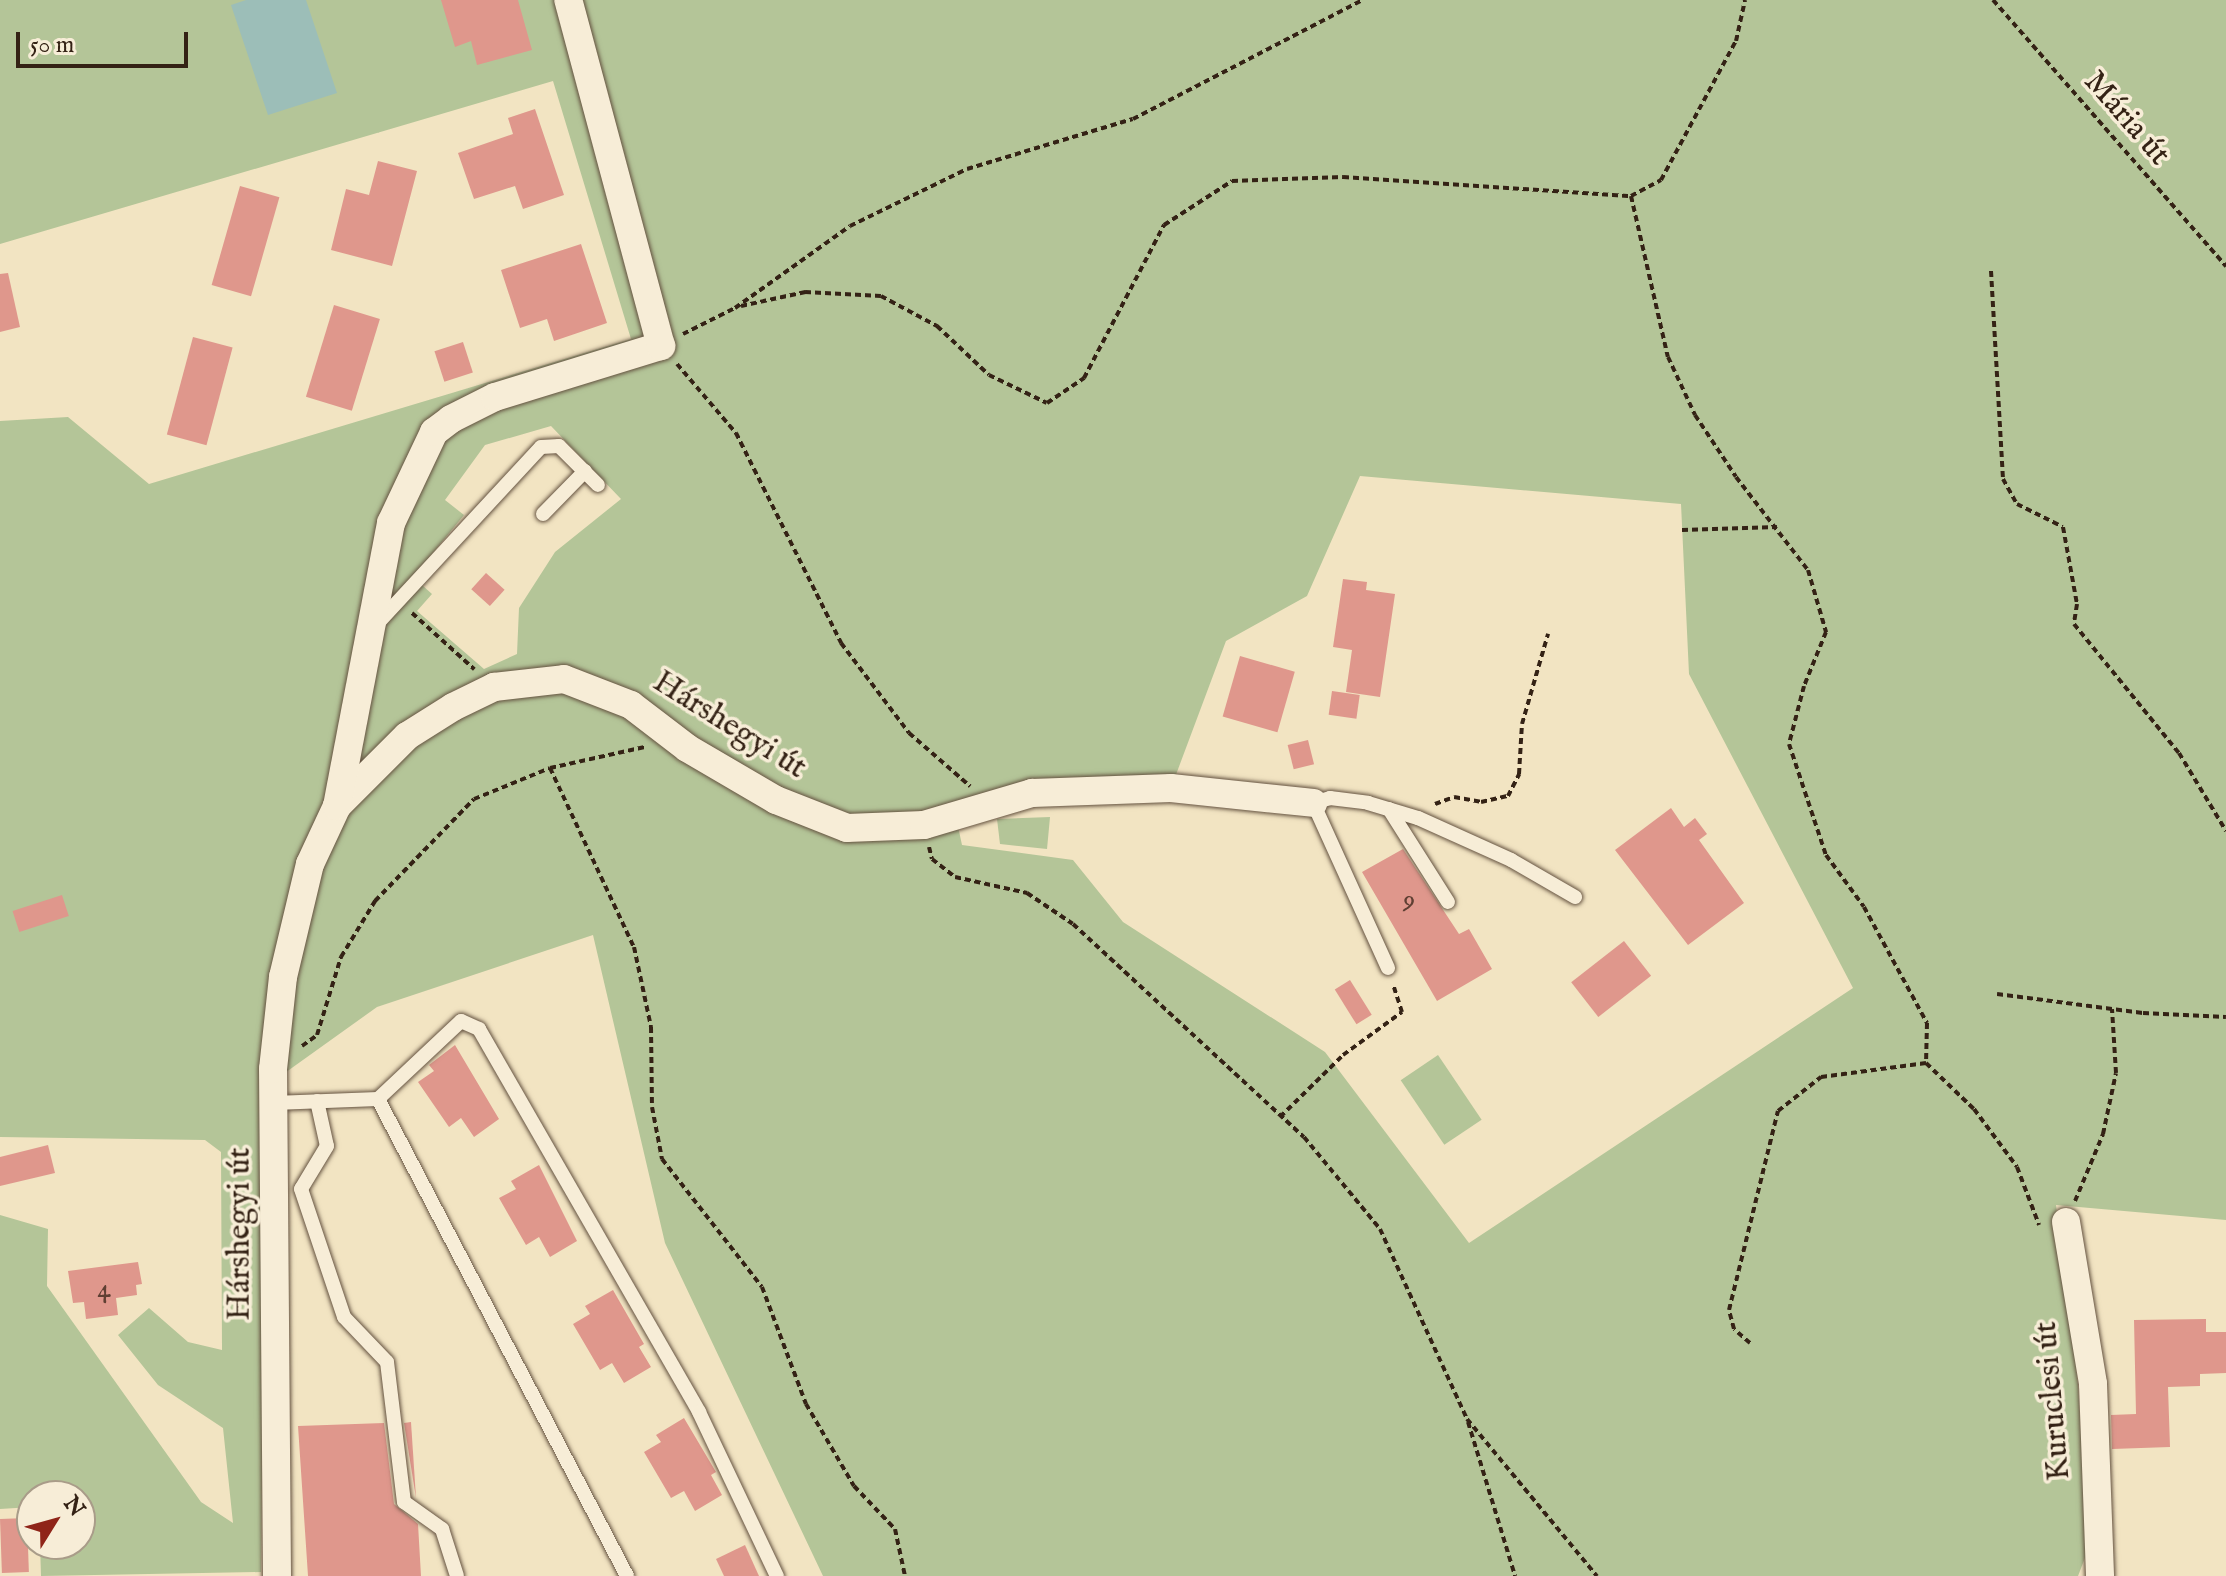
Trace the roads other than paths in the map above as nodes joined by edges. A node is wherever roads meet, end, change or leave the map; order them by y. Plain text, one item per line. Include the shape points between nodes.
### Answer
1 (568, 0) edge
2 (585, 471) junction
3 (598, 485) dead end
4 (543, 514) dead end
5 (375, 625) junction
6 (1313, 803) junction
7 (337, 806) junction
8 (1389, 809) junction
9 (1575, 897) dead end
10 (1448, 902) dead end
11 (1388, 968) road end
12 (378, 1099) junction
13 (317, 1101) junction
14 (274, 1103) junction
15 (2066, 1222) road end
16 (277, 1576) edge
17 (457, 1576) edge
18 (627, 1576) edge
19 (777, 1576) edge
20 (2100, 1576) edge

1 - 5 street, Hárshegyi út via 661,346 495,397 434,432 391,523
2 - 3 lane
2 - 4 lane
2 - 5 lane via 559,446 541,447
5 - 7 street, Hárshegyi út
6 - 7 street, Hárshegyi út via 1171,788 1032,793 924,825 847,828 776,800 687,748 631,705 583,682 529,681 494,687 407,736
6 - 8 lane via 1330,798
6 - 11 lane
7 - 14 street, Hárshegyi út via 310,864 283,977
8 - 9 lane via 1418,818
8 - 10 lane
12 - 13 lane
12 - 18 lane
12 - 19 lane via 461,1021 479,1029 699,1412
13 - 14 lane
13 - 17 lane via 327,1146 301,1189 344,1317 387,1362 404,1502 442,1529
14 - 16 street, Hárshegyi út
15 - 20 street, Kuruclesi út via 2093,1384

